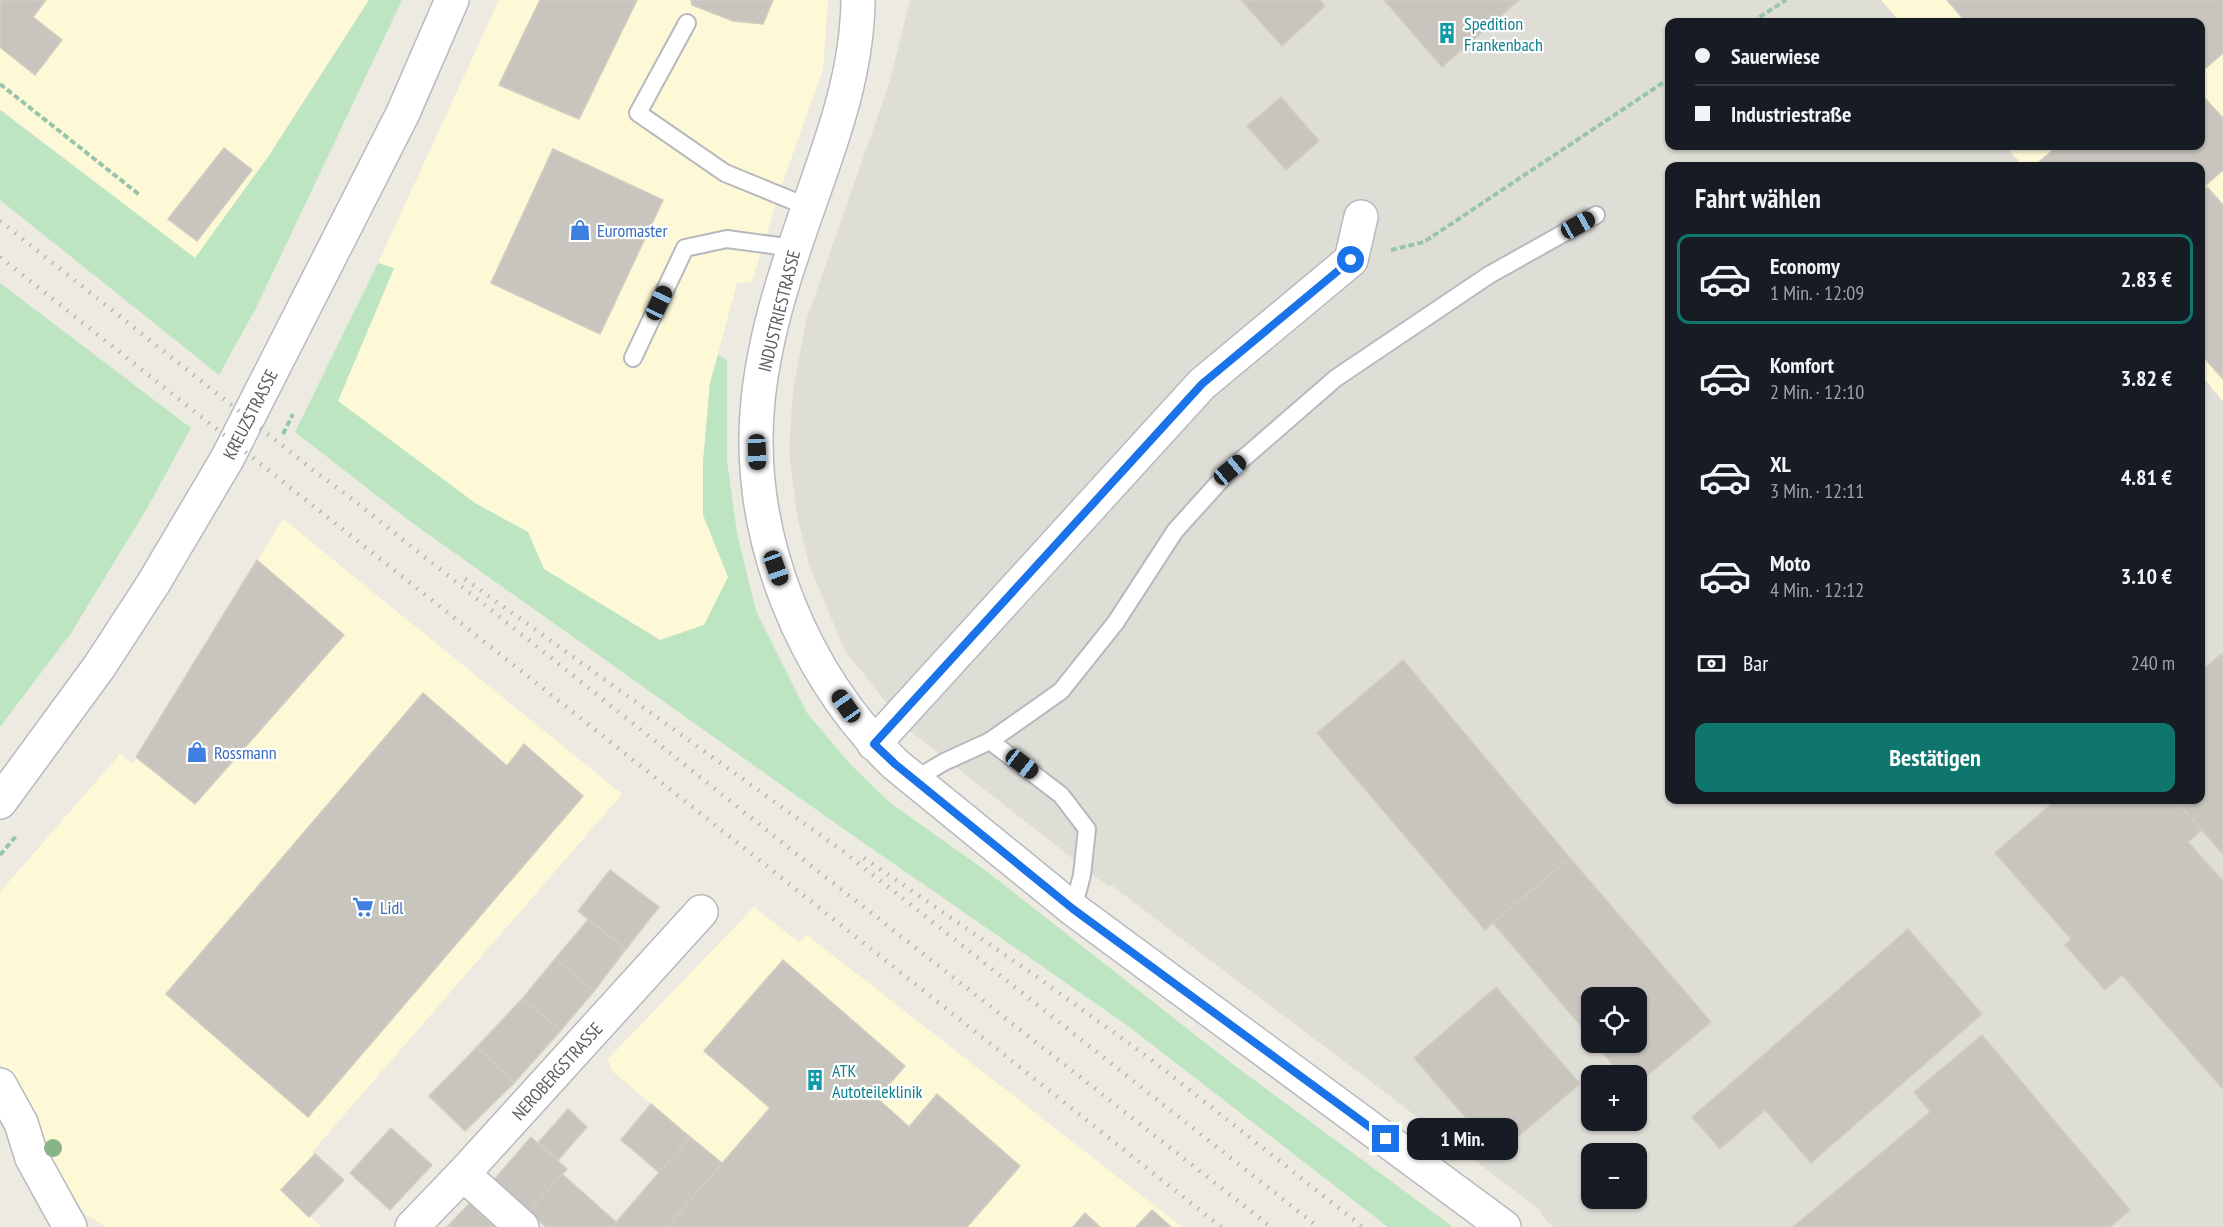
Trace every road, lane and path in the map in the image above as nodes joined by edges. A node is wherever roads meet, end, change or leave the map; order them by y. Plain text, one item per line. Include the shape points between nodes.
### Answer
1 (452, 0) edge
2 (858, 0) edge
3 (1786, 0) edge
4 (1758, 18) edge
5 (687, 23) dead end
6 (1665, 81) edge
7 (0, 84) edge
8 (141, 196) dead end
9 (808, 207) junction
10 (1596, 215) dead end
11 (1361, 217) dead end
12 (1424, 242) dead end
13 (794, 248) junction
14 (633, 358) dead end
15 (990, 741) junction
16 (874, 744) junction
17 (914, 780) junction
18 (0, 802) edge
19 (1073, 909) junction
20 (701, 912) dead end
21 (0, 1085) edge
22 (463, 1174) junction
23 (70, 1227) edge
24 (412, 1227) edge
25 (522, 1227) edge
26 (1504, 1227) edge

1 - 18 street, KREUZSTRASSE via 403,113 227,459 99,667
2 - 9 street, INDUSTRIESTRASSE via 853,65
3 - 4 path
5 - 9 lane via 638,113 725,173
6 - 12 path
7 - 8 path
9 - 13 street, INDUSTRIESTRASSE
10 - 15 lane via 1490,274 1336,378 1230,470 1175,531 1116,622 1061,692
11 - 16 street via 1351,260 1202,384
13 - 14 lane via 726,239 685,248
13 - 16 street, INDUSTRIESTRASSE via 769,335 757,412 759,496 776,568 792,612 832,687
15 - 17 lane
15 - 19 lane via 1061,795 1087,829
16 - 17 street, INDUSTRIESTRASSE
17 - 19 street, INDUSTRIESTRASSE
19 - 26 street, INDUSTRIESTRASSE
20 - 22 street, NEROBERGSTRASSE
21 - 23 street via 21,1123 32,1158
22 - 24 street, NEROBERGSTRASSE
22 - 25 street

